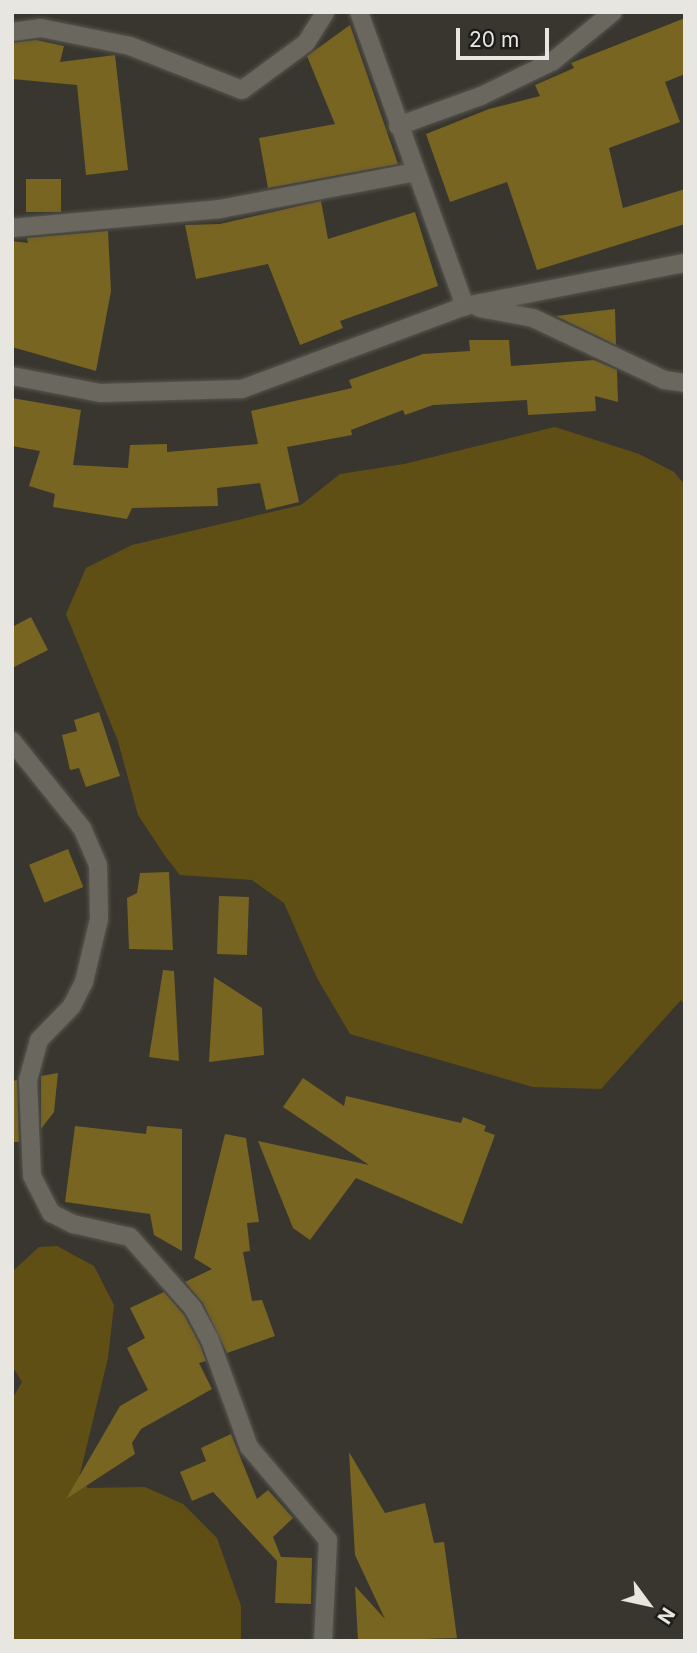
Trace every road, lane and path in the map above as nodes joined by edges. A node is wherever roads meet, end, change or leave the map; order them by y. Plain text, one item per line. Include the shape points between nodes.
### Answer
1 (325, 12) edge
2 (359, 12) edge
3 (613, 12) edge
4 (12, 32) edge
5 (398, 126) junction
6 (415, 172) junction
7 (12, 228) edge
8 (685, 263) edge
9 (465, 306) junction
10 (12, 376) edge
11 (685, 383) edge
12 (12, 741) edge
13 (323, 1641) edge

1 - 4 street via 306,43 242,90 130,47 41,28
2 - 5 street
3 - 5 street via 560,58 481,96
5 - 6 street
6 - 7 street via 220,209
6 - 9 street
8 - 9 street
9 - 10 street via 242,390 100,393
9 - 11 street via 533,318 664,380
12 - 13 street via 82,828 98,865 99,919 84,982 72,1006 39,1040 28,1080 32,1176 51,1213 73,1224 130,1237 193,1308 210,1340 248,1447 328,1540

